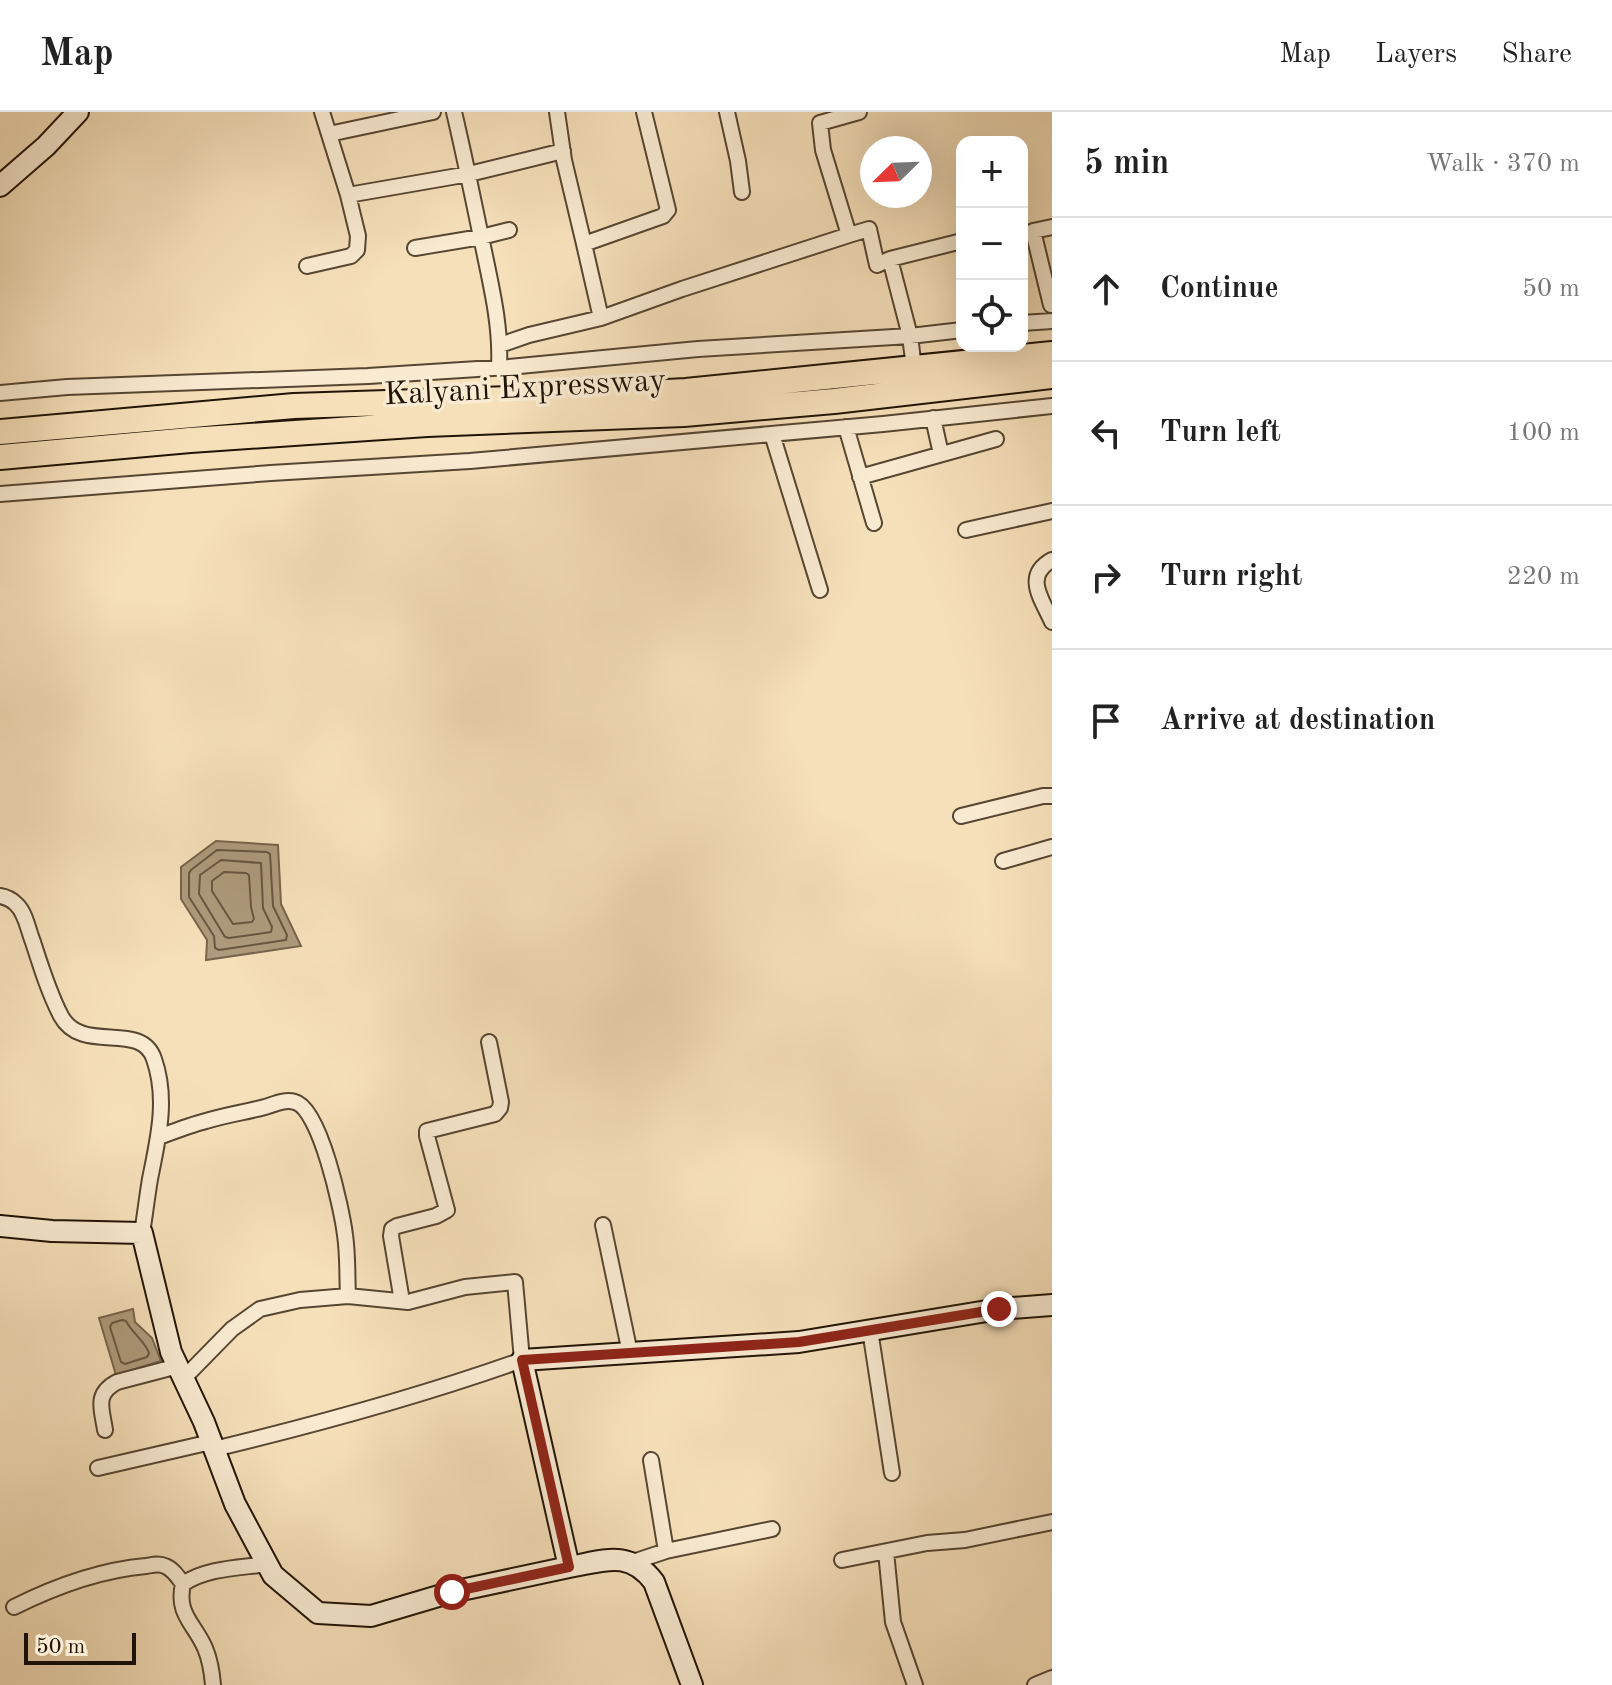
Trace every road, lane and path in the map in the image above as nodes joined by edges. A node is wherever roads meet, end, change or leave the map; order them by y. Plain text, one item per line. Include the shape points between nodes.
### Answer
1 (78, 112) edge
2 (322, 112) edge
3 (433, 112) edge
4 (454, 112) edge
5 (557, 112) edge
6 (644, 112) edge
7 (727, 112) edge
8 (859, 112) edge
9 (817, 118) edge
10 (329, 134) junction
11 (563, 151) junction
12 (469, 174) junction
13 (0, 186) edge
14 (742, 192) dead end
15 (348, 195) junction
16 (1052, 227) edge
17 (509, 230) dead end
18 (1028, 232) edge
19 (849, 235) junction
20 (481, 237) junction
21 (956, 242) edge
22 (584, 244) junction
23 (415, 248) dead end
24 (890, 259) junction
25 (307, 266) dead end
26 (1051, 305) edge
27 (601, 318) junction
28 (1052, 321) edge
29 (1028, 323) edge
30 (956, 331) edge
31 (910, 336) junction
32 (500, 345) junction
33 (1052, 354) edge
34 (499, 367) junction
35 (914, 368) junction
36 (1052, 376) edge
37 (0, 393) edge
38 (1052, 406) edge
39 (933, 418) junction
40 (846, 427) junction
41 (0, 432) edge
42 (772, 434) junction
43 (996, 439) dead end
44 (941, 454) junction
45 (0, 457) edge
46 (860, 477) junction
47 (0, 494) edge
48 (1052, 511) edge
49 (874, 523) dead end
50 (966, 530) dead end
51 (1052, 560) edge
52 (820, 590) dead end
53 (1052, 622) edge
54 (1052, 796) edge
55 (961, 816) dead end
56 (1052, 847) edge
57 (1003, 861) dead end
58 (0, 896) edge
59 (489, 1042) dead end
60 (159, 1137) junction
61 (603, 1225) dead end
62 (0, 1226) edge
63 (142, 1233) junction
64 (348, 1296) junction
65 (402, 1301) junction
66 (1052, 1305) edge
67 (870, 1330) junction
68 (630, 1353) junction
69 (522, 1360) junction
70 (181, 1372) junction
71 (105, 1430) dead end
72 (214, 1449) junction
73 (651, 1460) dead end
74 (98, 1468) dead end
75 (892, 1473) dead end
76 (1052, 1522) edge
77 (772, 1529) dead end
78 (666, 1551) junction
79 (886, 1552) junction
80 (842, 1560) dead end
81 (633, 1562) junction
82 (267, 1564) junction
83 (569, 1567) junction
84 (183, 1584) junction
85 (14, 1607) dead end
86 (1052, 1678) edge
87 (688, 1684) edge
88 (213, 1685) edge
89 (915, 1685) edge
90 (1035, 1685) edge

1 - 13 street
2 - 10 street
3 - 10 street
4 - 12 street
5 - 11 street
6 - 22 street via 668,210
7 - 14 street
8 - 9 street
9 - 19 street
10 - 15 street
11 - 12 street
11 - 22 street
12 - 15 street
12 - 20 street
15 - 25 street via 357,250
16 - 18 street
17 - 20 street
18 - 26 street
19 - 24 street via 869,229 877,265
19 - 27 street
20 - 23 street
20 - 32 street
21 - 24 street
22 - 27 street
24 - 31 street
27 - 32 street
28 - 29 street
30 - 31 street
31 - 34 street
31 - 35 street
32 - 34 street
33 - 35 highway, Kalyani Expressway
34 - 37 street
35 - 41 highway, Kalyani Expressway via 686,391 294,406
36 - 45 highway, Kalyani Expressway via 697,413 427,424
38 - 39 street
39 - 40 street
39 - 44 street
40 - 42 street
40 - 46 street
42 - 47 street
42 - 52 street
43 - 44 street
44 - 46 street
46 - 49 street
48 - 50 street
51 - 53 street via 1036,576
54 - 55 street
56 - 57 street
58 - 60 street via 22,912 47,985 70,1028 83,1036 121,1038 149,1048 161,1103
59 - 65 street via 500,1108 495,1114 427,1131 447,1210 392,1229
60 - 63 street
60 - 64 street via 279,1102 300,1103 322,1142 340,1202
61 - 68 street
62 - 63 street
63 - 70 street via 171,1352
64 - 65 street
64 - 70 street via 260,1309
65 - 69 street via 515,1282
66 - 67 street
67 - 68 street via 799,1342
67 - 75 street
68 - 69 street
69 - 72 street
69 - 83 street
70 - 71 street via 107,1387 101,1399
70 - 72 street
72 - 74 street via 211,1442
72 - 82 street
73 - 78 street
76 - 79 street
77 - 78 street
78 - 81 street
79 - 80 street
79 - 89 street via 893,1622
81 - 83 street via 618,1558
81 - 87 street via 654,1582
82 - 83 street via 318,1613 371,1616
82 - 84 street via 193,1576
84 - 85 street via 165,1566 138,1566 101,1573
84 - 88 street via 181,1605 204,1645
86 - 90 street

